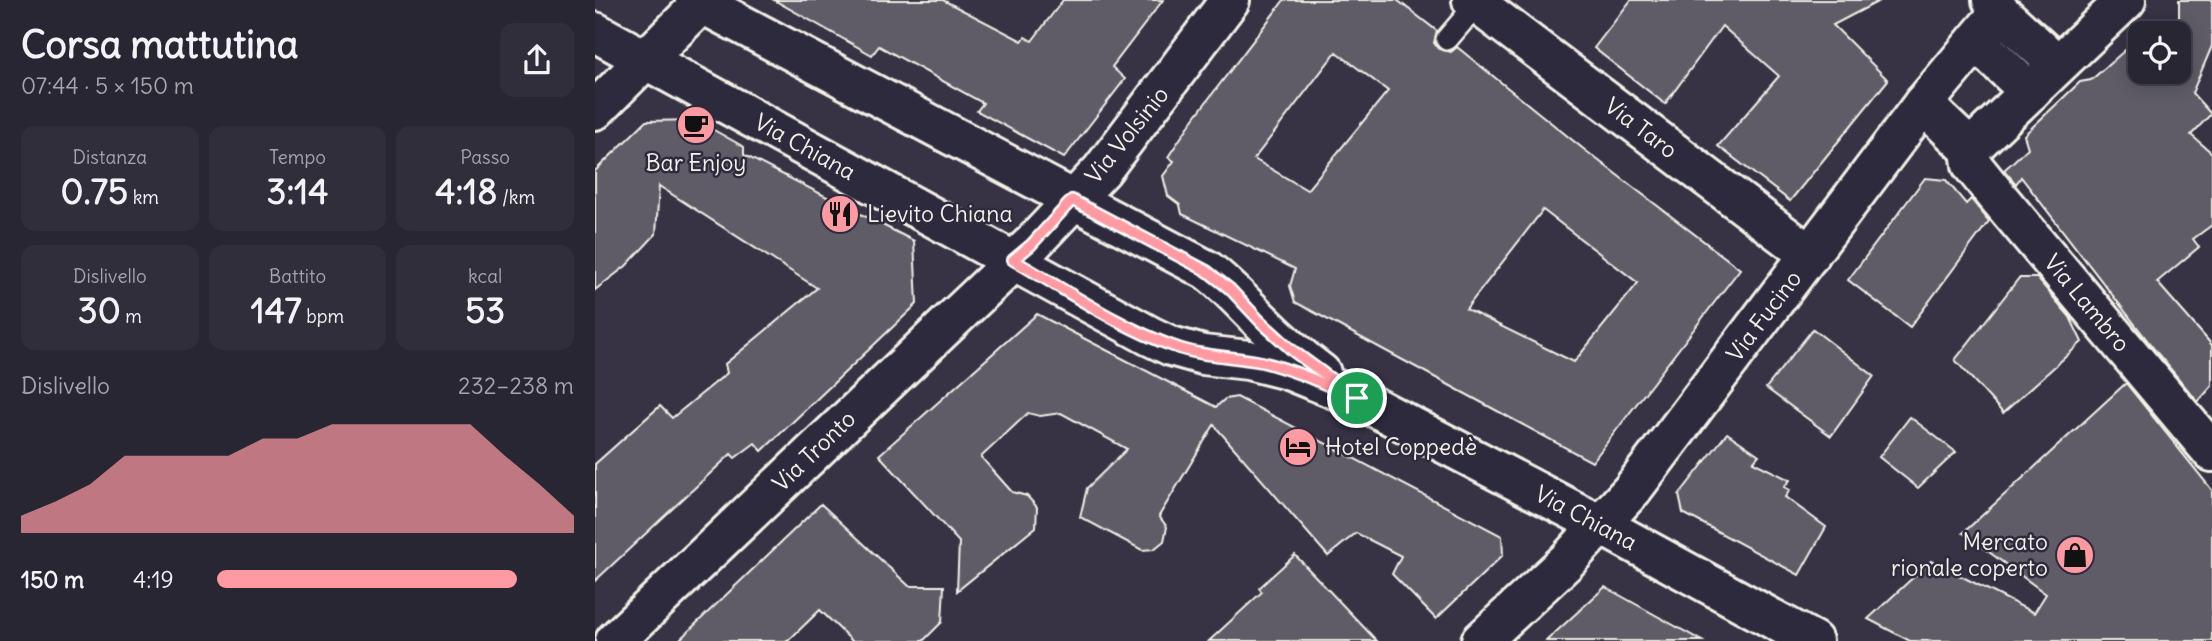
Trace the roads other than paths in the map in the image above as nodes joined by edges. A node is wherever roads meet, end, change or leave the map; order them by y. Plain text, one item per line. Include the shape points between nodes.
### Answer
1 (1230, 0) edge
2 (2126, 0) edge
3 (701, 1) edge
4 (1474, 2) edge
5 (1996, 6) edge
6 (595, 32) edge
7 (1447, 39) dead end
8 (1977, 41) junction
9 (647, 60) junction
10 (2057, 64) junction
11 (2030, 92) junction
12 (1923, 104) junction
13 (595, 110) edge
14 (1970, 149) junction
15 (1072, 200) junction
16 (1810, 255) junction
17 (1013, 260) junction
18 (1230, 289) junction
19 (1203, 355) junction
20 (1357, 398) junction
21 (2212, 452) edge
22 (1601, 526) junction
23 (615, 641) edge
24 (1482, 641) edge
25 (1813, 641) edge

1 - 15 street, Via Volsinio via 1103,170
2 - 10 street
3 - 9 street
3 - 15 street, Via Chiana
4 - 7 lane
4 - 16 street, Via Taro
5 - 8 street, Via Fucino
5 - 10 street
6 - 9 street, Via Chiana
8 - 11 street
8 - 12 street, Via Fucino
9 - 13 street
9 - 17 street, Via Chiana
10 - 11 street
11 - 14 street
12 - 14 street
12 - 16 street, Via Fucino
14 - 21 street, Via Lambro via 1972,165
15 - 17 street, Via Volsinio
15 - 18 street, Via Chiana via 1191,261
16 - 22 street, Via Fucino
17 - 19 street, Via Chiana via 1150,337
17 - 23 street, Via Tronto
18 - 19 street via 1236,307 1233,332
18 - 20 street, Via Chiana via 1293,351
19 - 20 street, Via Chiana via 1265,363
20 - 22 street, Via Chiana
22 - 24 street, Via Fucino
22 - 25 street, Via Chiana

